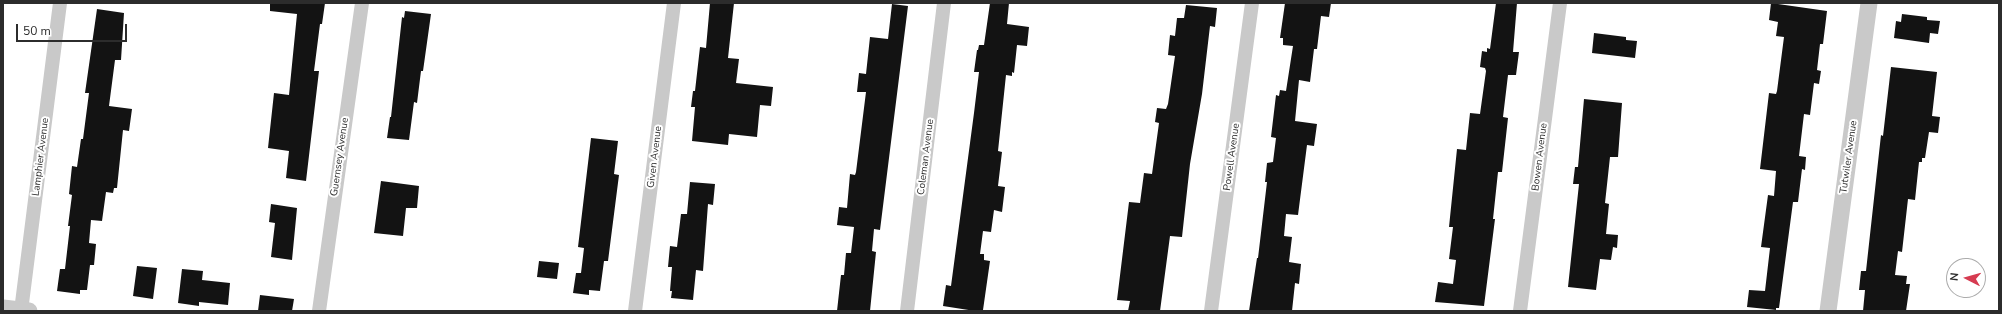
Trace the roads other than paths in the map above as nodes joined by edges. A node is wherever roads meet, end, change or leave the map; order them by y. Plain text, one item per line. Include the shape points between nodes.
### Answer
1 (60, 3) edge
2 (362, 3) edge
3 (674, 3) edge
4 (944, 3) edge
5 (1252, 3) edge
6 (1560, 3) edge
7 (1869, 3) edge
8 (3, 308) edge
9 (24, 311) edge
10 (319, 311) edge
11 (636, 311) edge
12 (907, 311) edge
13 (1211, 311) edge
14 (1520, 311) edge
15 (1828, 311) edge

1 - 9 street, Lamphier Avenue
2 - 10 street, Guernsey Avenue
3 - 11 street, Given Avenue
4 - 12 street, Coleman Avenue
5 - 13 street, Powell Avenue
6 - 14 street, Bowen Avenue
7 - 15 street, Tutwiler Avenue
8 - 9 street

